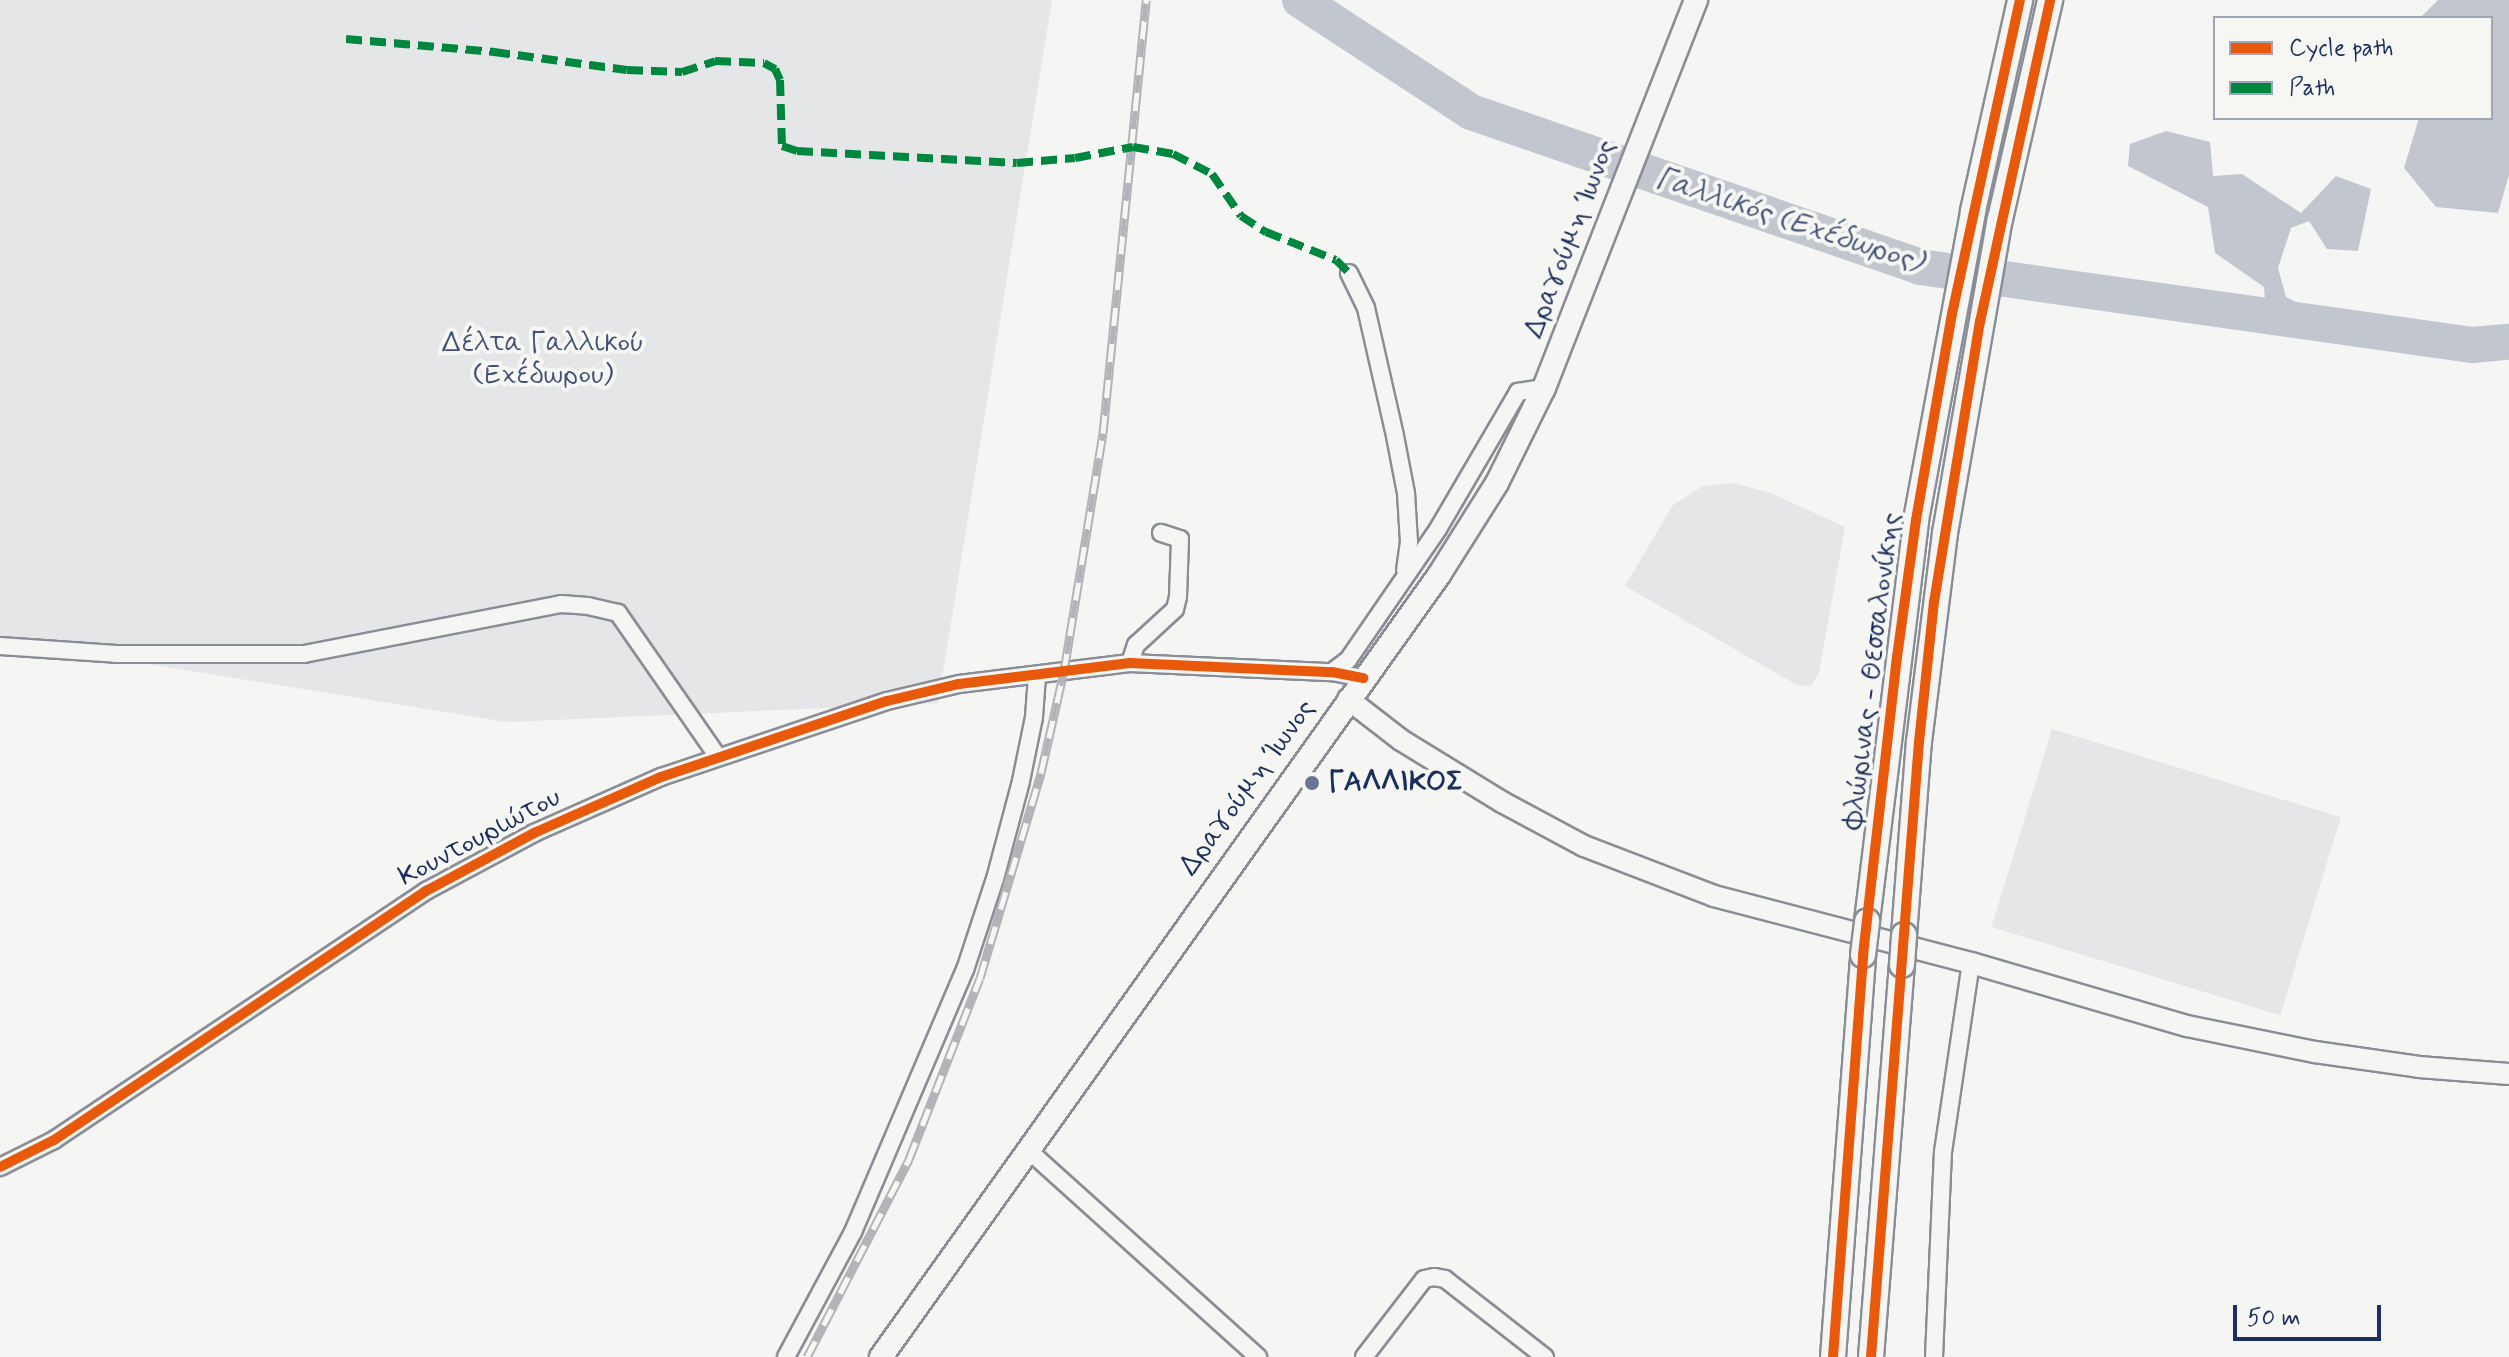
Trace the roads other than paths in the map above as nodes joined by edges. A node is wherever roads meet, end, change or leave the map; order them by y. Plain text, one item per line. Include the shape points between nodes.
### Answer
1 (1696, 0) edge
2 (2020, 0) edge
3 (2050, 0) edge
4 (1349, 273) dead end
5 (1544, 388) junction
6 (1161, 533) dead end
7 (1404, 574) junction
8 (0, 646) edge
9 (1130, 663) junction
10 (1332, 672) junction
11 (1037, 676) junction
12 (1363, 678) junction
13 (1348, 699) junction
14 (718, 757) junction
15 (1971, 963) junction
16 (2509, 1074) edge
17 (1027, 1149) junction
18 (0, 1167) edge
19 (786, 1357) edge
20 (881, 1357) edge
21 (1258, 1357) edge
22 (1364, 1357) edge
23 (1545, 1357) edge
24 (1833, 1357) edge
25 (1871, 1357) edge
26 (1934, 1357) edge

1 - 5 main road, Δραγούμη Ίωνος
2 - 24 main road, Φλώρινας - Θεσσαλονίκης, bridge via 1967,240 1916,520 1863,955
3 - 25 main road, Φλώρινας - Θεσσαλονίκης, bridge via 2000,219 1945,533 1924,688
4 - 7 street via 1366,308 1395,436 1408,530
5 - 7 street via 1518,392 1438,529
5 - 12 main road, Δραγούμη Ίωνος via 1462,540
6 - 9 street via 1180,539 1178,597 1175,609 1136,645
7 - 10 street via 1348,660
8 - 14 street via 116,654 304,654 561,604 588,606 618,613
9 - 10 street, Κουντουριώτου
9 - 11 street, Κουντουριώτου
10 - 12 street, Κουντουριώτου
11 - 14 street, Κουντουριώτου via 959,684 887,701
11 - 19 street via 1021,781 965,970 859,1218
12 - 13 main road, Δραγούμη Ίωνος
13 - 15 street via 1430,759 1584,846 1714,896
13 - 17 main road, Δραγούμη Ίωνος
14 - 18 street, Κουντουριώτου via 534,833 426,891 54,1140
15 - 16 street via 2187,1026 2315,1052
15 - 26 street via 1943,1152
17 - 20 main road, Δραγούμη Ίωνος
17 - 21 street
22 - 23 street via 1424,1279 1434,1277 1445,1279

